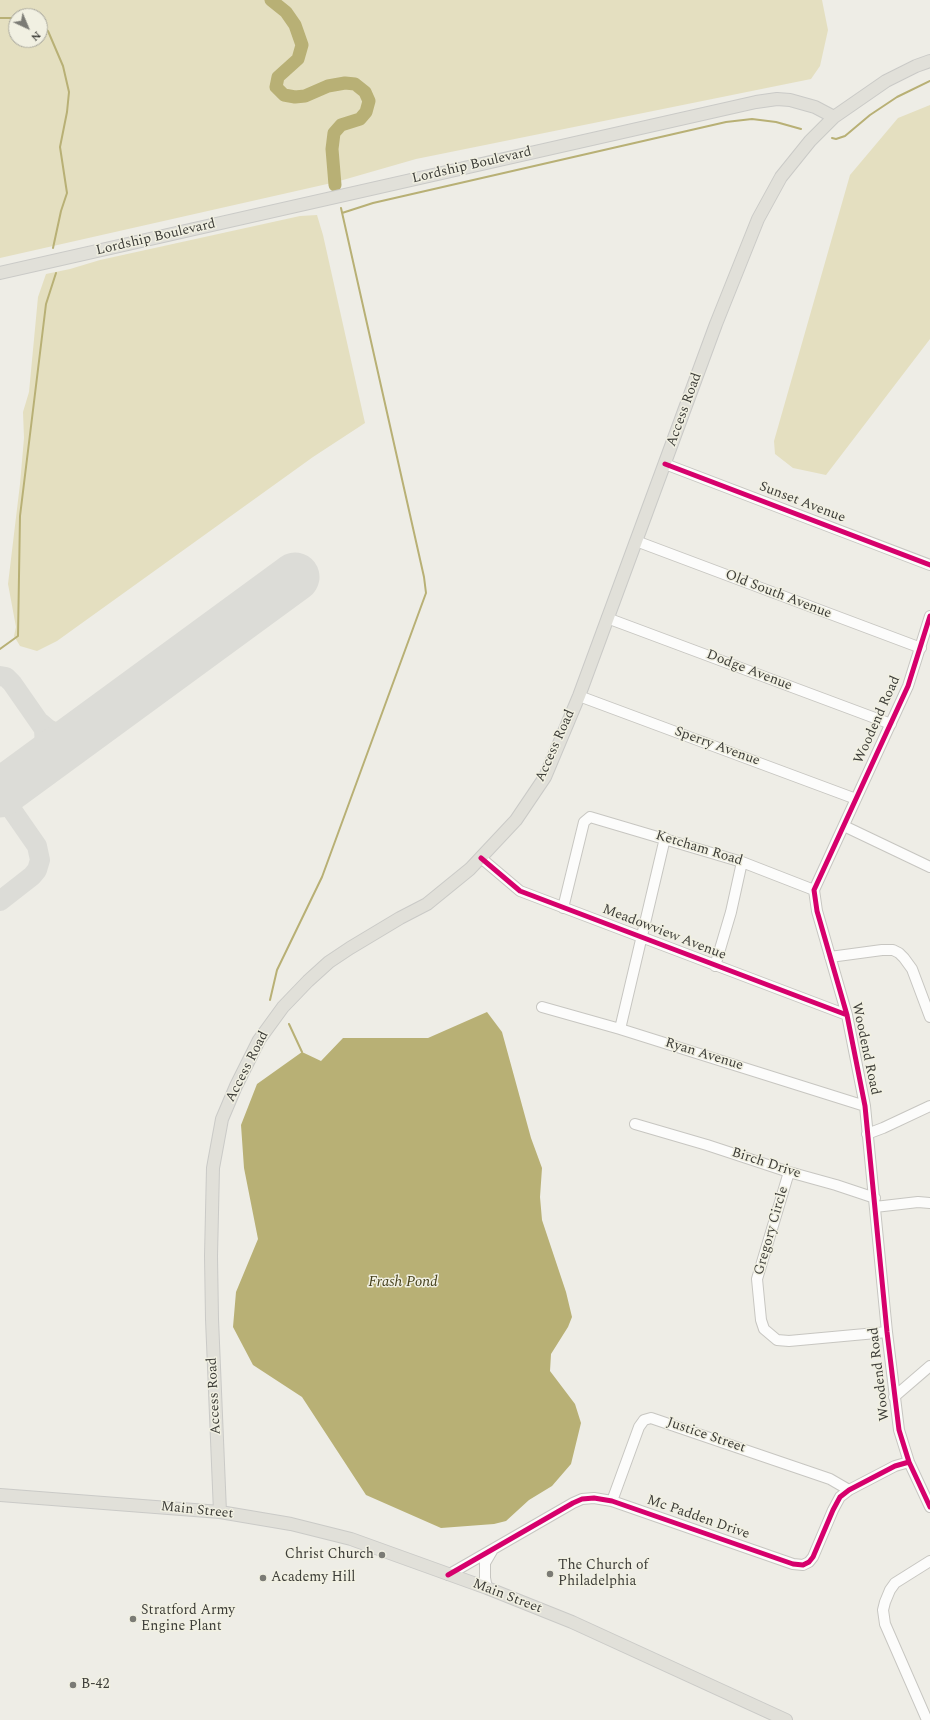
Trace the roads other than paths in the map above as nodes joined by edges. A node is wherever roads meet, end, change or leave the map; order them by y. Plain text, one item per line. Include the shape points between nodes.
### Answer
1 (930, 62) edge
2 (834, 116) junction
3 (0, 273) edge
4 (665, 464) junction
5 (636, 541) junction
6 (930, 565) edge
7 (930, 616) edge
8 (607, 618) junction
9 (921, 648) junction
10 (578, 696) junction
11 (891, 724) junction
12 (856, 799) junction
13 (844, 826) junction
14 (665, 838) junction
15 (481, 858) junction
16 (742, 862) junction
17 (930, 867) edge
18 (814, 890) junction
19 (563, 908) junction
20 (641, 937) junction
21 (830, 957) junction
22 (715, 966) junction
23 (542, 1007) dead end
24 (847, 1015) junction
25 (930, 1017) edge
26 (620, 1029) junction
27 (865, 1106) junction
28 (930, 1106) edge
29 (635, 1124) dead end
30 (868, 1134) junction
31 (789, 1172) junction
32 (875, 1202) junction
33 (930, 1203) edge
34 (887, 1332) junction
35 (930, 1366) edge
36 (894, 1397) junction
37 (909, 1462) junction
38 (849, 1490) junction
39 (0, 1495) edge
40 (612, 1501) junction
41 (930, 1507) edge
42 (220, 1512) junction
43 (493, 1550) junction
44 (930, 1561) edge
45 (448, 1575) junction
46 (487, 1588) junction
47 (786, 1720) edge
48 (929, 1720) edge

1 - 2 main road via 886,81
2 - 3 main road, Lordship Boulevard via 816,108 777,98
2 - 4 main road, Access Road via 781,177 758,219 716,324
4 - 5 main road, Access Road
4 - 6 street, Sunset Avenue
5 - 8 main road, Access Road
5 - 9 street, Old South Avenue
7 - 9 street, Woodend Road
8 - 10 main road, Access Road
8 - 11 street, Dodge Avenue
9 - 11 street, Woodend Road
10 - 12 street, Sperry Avenue
10 - 15 main road, Access Road via 544,777 516,820
11 - 12 street, Woodend Road
12 - 13 street, Woodend Road
13 - 17 street
13 - 18 street, Woodend Road
14 - 16 street, Ketcham Road
14 - 19 street, Ketcham Road via 593,817 586,819
14 - 20 street
15 - 19 street, Meadowview Avenue via 520,891
15 - 42 main road, Access Road via 427,904 350,948 308,981 283,1007 259,1040 224,1116 213,1168 211,1256
16 - 18 street, Ketcham Road
16 - 22 street
18 - 21 street, Woodend Road
19 - 20 street, Meadowview Avenue
20 - 22 street, Meadowview Avenue
20 - 26 street
21 - 24 street, Woodend Road
21 - 25 street via 887,949 899,954 912,969
22 - 24 street, Meadowview Avenue
23 - 26 street, Ryan Avenue
24 - 27 street, Woodend Road
26 - 27 street, Ryan Avenue
27 - 30 street, Woodend Road
28 - 30 street
29 - 31 street, Birch Drive
30 - 32 street, Woodend Road
31 - 32 street, Birch Drive via 836,1185
31 - 34 street, Gregory Circle via 757,1279 764,1329 777,1340 789,1341
32 - 33 street
32 - 34 street, Woodend Road
34 - 36 street, Woodend Road
35 - 36 street
36 - 37 street, Woodend Road via 899,1430
37 - 38 street, Mc Padden Drive via 895,1466
37 - 41 street, Woodend Road
38 - 40 street, Mc Padden Drive via 840,1497 832,1510 813,1557 800,1565
38 - 40 street, Justice Street via 830,1479 651,1418 644,1420 639,1427
39 - 42 main road, Main Street
40 - 43 street, Mc Padden Drive via 582,1499
42 - 45 main road, Main Street via 291,1524 351,1539
43 - 45 street, Mc Padden Drive
43 - 46 street via 485,1563
44 - 48 street via 895,1583 884,1602 883,1610 885,1624
45 - 46 main road, Main Street
46 - 47 main road, Main Street via 573,1622

